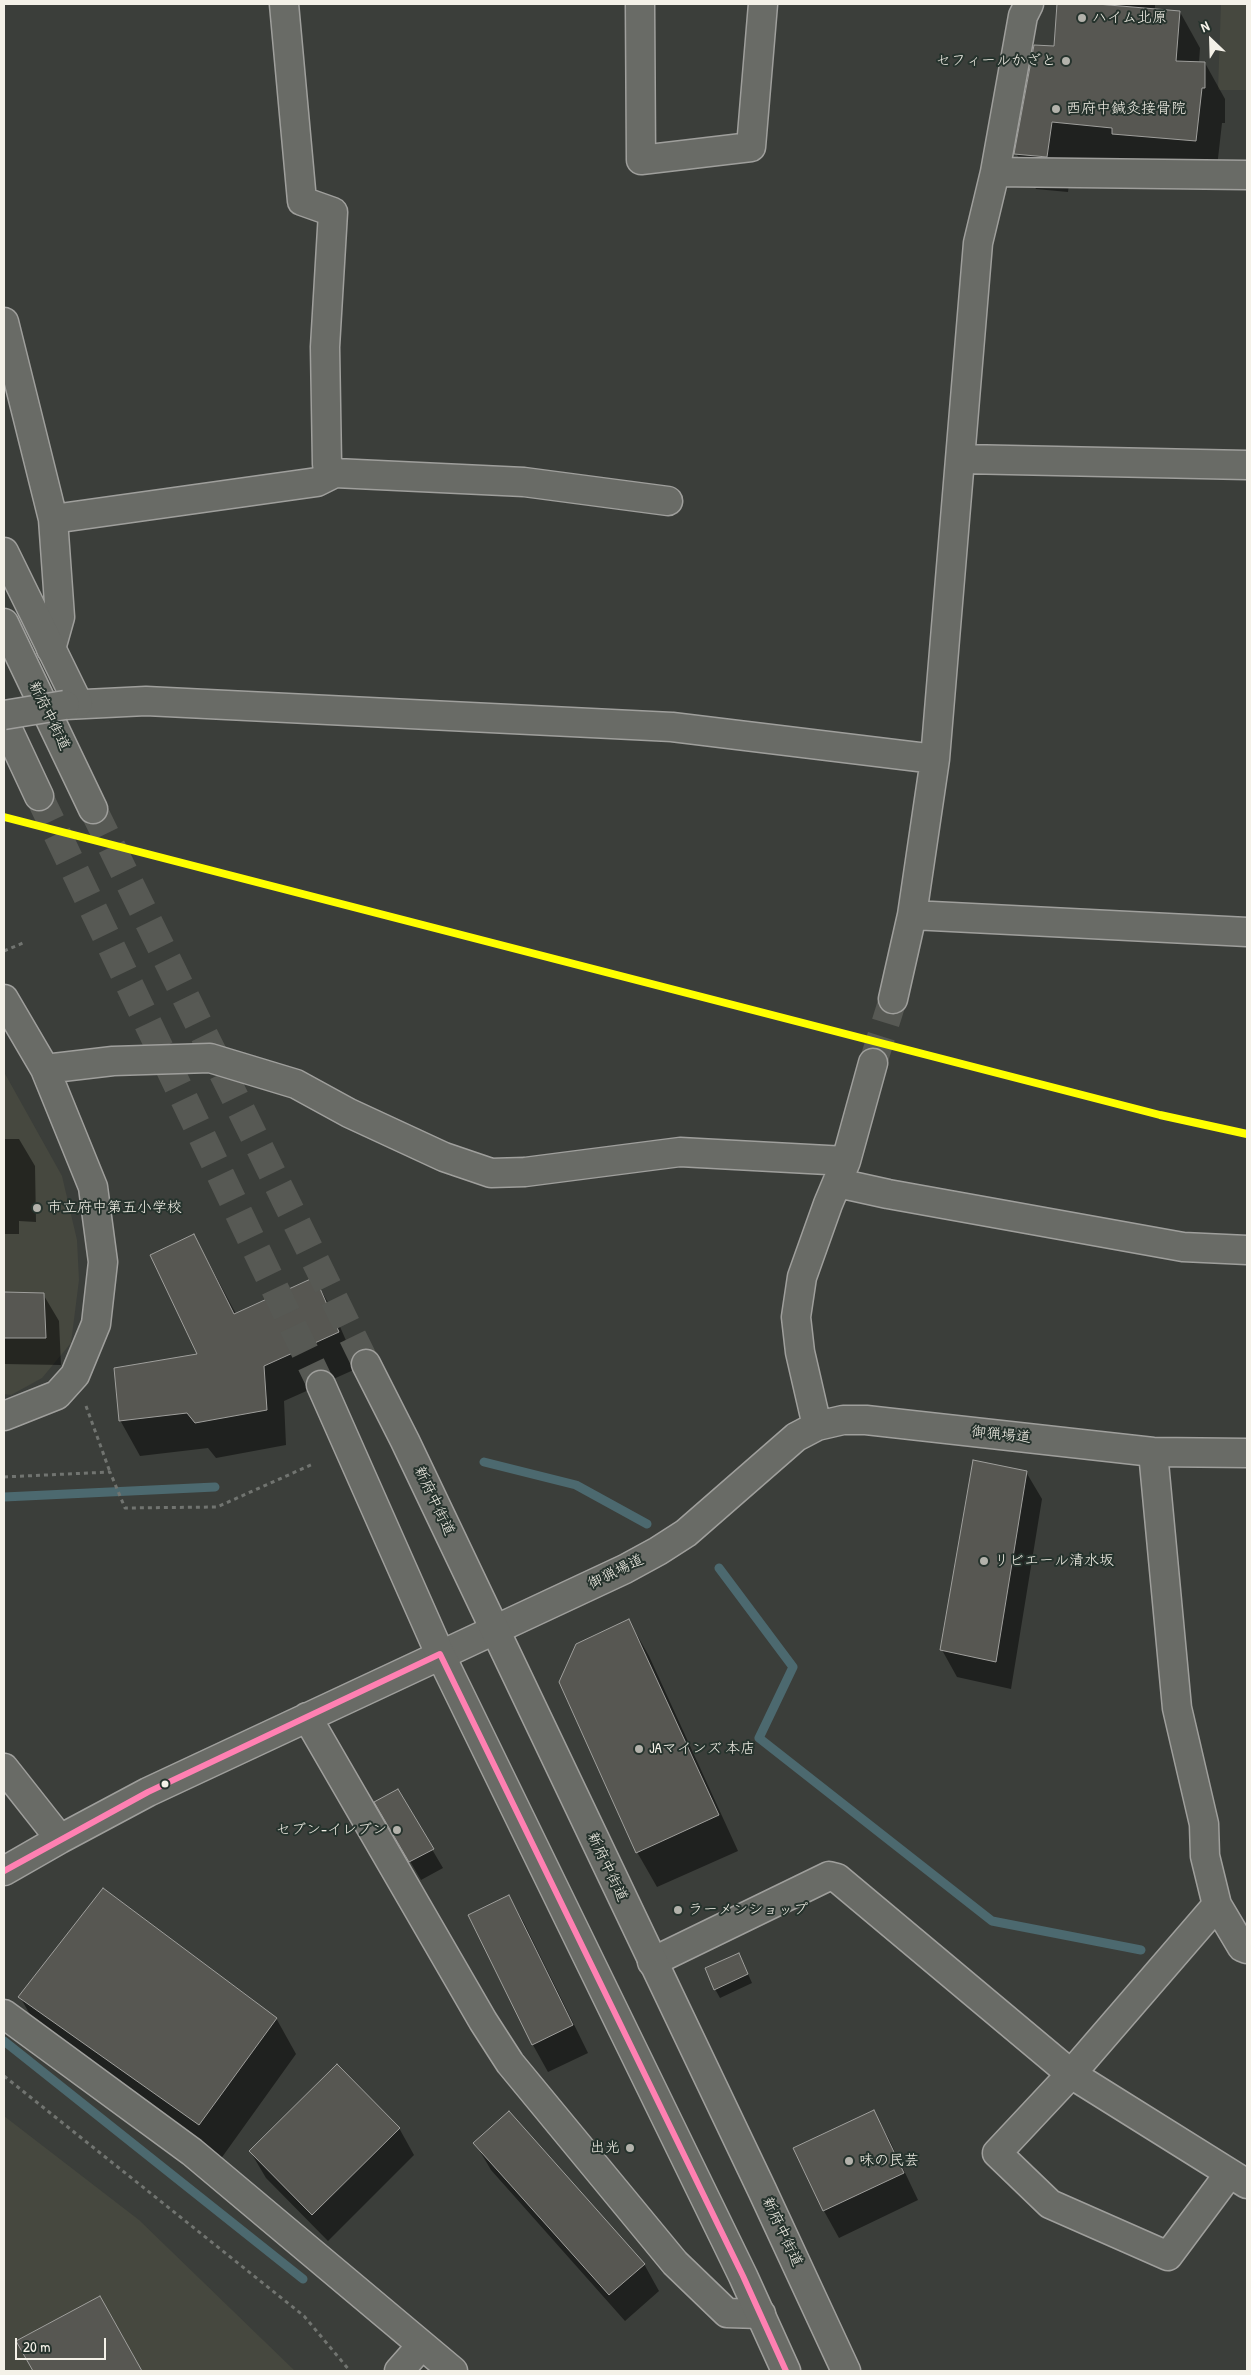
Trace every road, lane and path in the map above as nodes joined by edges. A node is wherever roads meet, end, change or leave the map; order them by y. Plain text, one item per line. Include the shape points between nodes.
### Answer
1 (284, 4) edge
2 (640, 4) edge
3 (763, 4) edge
4 (1029, 4) edge
5 (995, 172) junction
6 (1247, 175) edge
7 (4, 322) edge
8 (962, 459) junction
9 (1247, 465) edge
10 (335, 473) junction
11 (668, 501) dead end
12 (53, 519) junction
13 (4, 552) edge
14 (4, 624) edge
15 (51, 649) junction
16 (71, 704) junction
17 (4, 715) edge
18 (4, 721) edge
19 (935, 759) junction
20 (39, 796) tunnel mouth
21 (94, 809) tunnel mouth
22 (912, 915) junction
23 (1247, 932) edge
24 (23, 944) dead end
25 (4, 951) edge
26 (893, 999) tunnel mouth
27 (4, 1000) edge
28 (873, 1063) tunnel mouth
29 (45, 1069) junction
30 (842, 1172) junction
31 (1247, 1250) edge
32 (366, 1364) tunnel mouth
33 (75, 1375) junction
34 (322, 1385) tunnel mouth
35 (6, 1415) edge
36 (818, 1426) junction
37 (1152, 1452) junction
38 (1247, 1453) edge
39 (313, 1464) dead end
40 (110, 1472) junction
41 (4, 1477) edge
42 (494, 1629) junction
43 (440, 1654) junction
44 (307, 1718) junction
45 (4, 1768) edge
46 (60, 1839) junction
47 (4, 1871) edge
48 (1217, 1905) junction
49 (1247, 1949) edge
50 (652, 1962) junction
51 (4, 2014) edge
52 (1071, 2074) junction
53 (4, 2076) edge
54 (1238, 2179) edge
55 (761, 2314) junction
56 (422, 2344) junction
57 (350, 2371) edge
58 (399, 2371) edge
59 (453, 2371) edge
60 (786, 2371) edge
61 (846, 2371) edge

1 - 10 street via 302,201 333,212 325,347 328,464
2 - 3 street via 641,160 751,147
4 - 5 street via 1023,16
5 - 6 street
5 - 8 street via 978,243
7 - 12 street
8 - 9 street
8 - 19 street
10 - 11 street via 524,482
10 - 12 street via 316,482
12 - 15 street via 60,617
13 - 15 street
14 - 21 street, 新府中街道
15 - 16 street
16 - 17 street, bridge
16 - 19 street via 146,702 672,727
18 - 20 street
19 - 22 street
22 - 23 street
22 - 26 street
24 - 25 path
27 - 29 street
28 - 30 street
29 - 30 street via 113,1061 210,1058 296,1084 348,1114 444,1157 491,1173 525,1172 680,1152
29 - 33 street via 93,1187 103,1262 96,1324
30 - 31 street via 888,1194 1183,1247
30 - 36 street via 802,1277 796,1317 800,1352
32 - 42 street, 新府中街道
33 - 35 street via 57,1395
33 - 40 path
34 - 43 street
36 - 37 street, 御猟場道 via 843,1420 866,1420
36 - 42 street, 御猟場道 via 796,1438 686,1533 658,1551
37 - 38 street, 御猟場道
37 - 48 street via 1178,1708 1204,1824 1206,1856
39 - 40 path via 217,1507 126,1508
40 - 41 path
42 - 43 street, 御猟場道
42 - 50 street, 新府中街道
43 - 44 street, 御猟場道
43 - 55 street
44 - 46 street, 御猟場道 via 148,1792
44 - 55 street via 510,2063 675,2263 727,2313
45 - 46 street
46 - 47 street, 御猟場道
48 - 49 street via 1242,1947
48 - 52 street
50 - 52 street via 829,1876 837,1878
50 - 61 street, 新府中街道
51 - 56 street via 192,2152
52 - 54 street
52 - 54 street via 997,2153 1050,2204 1168,2256
53 - 57 path via 304,2316
55 - 60 street
56 - 58 street
56 - 59 street

